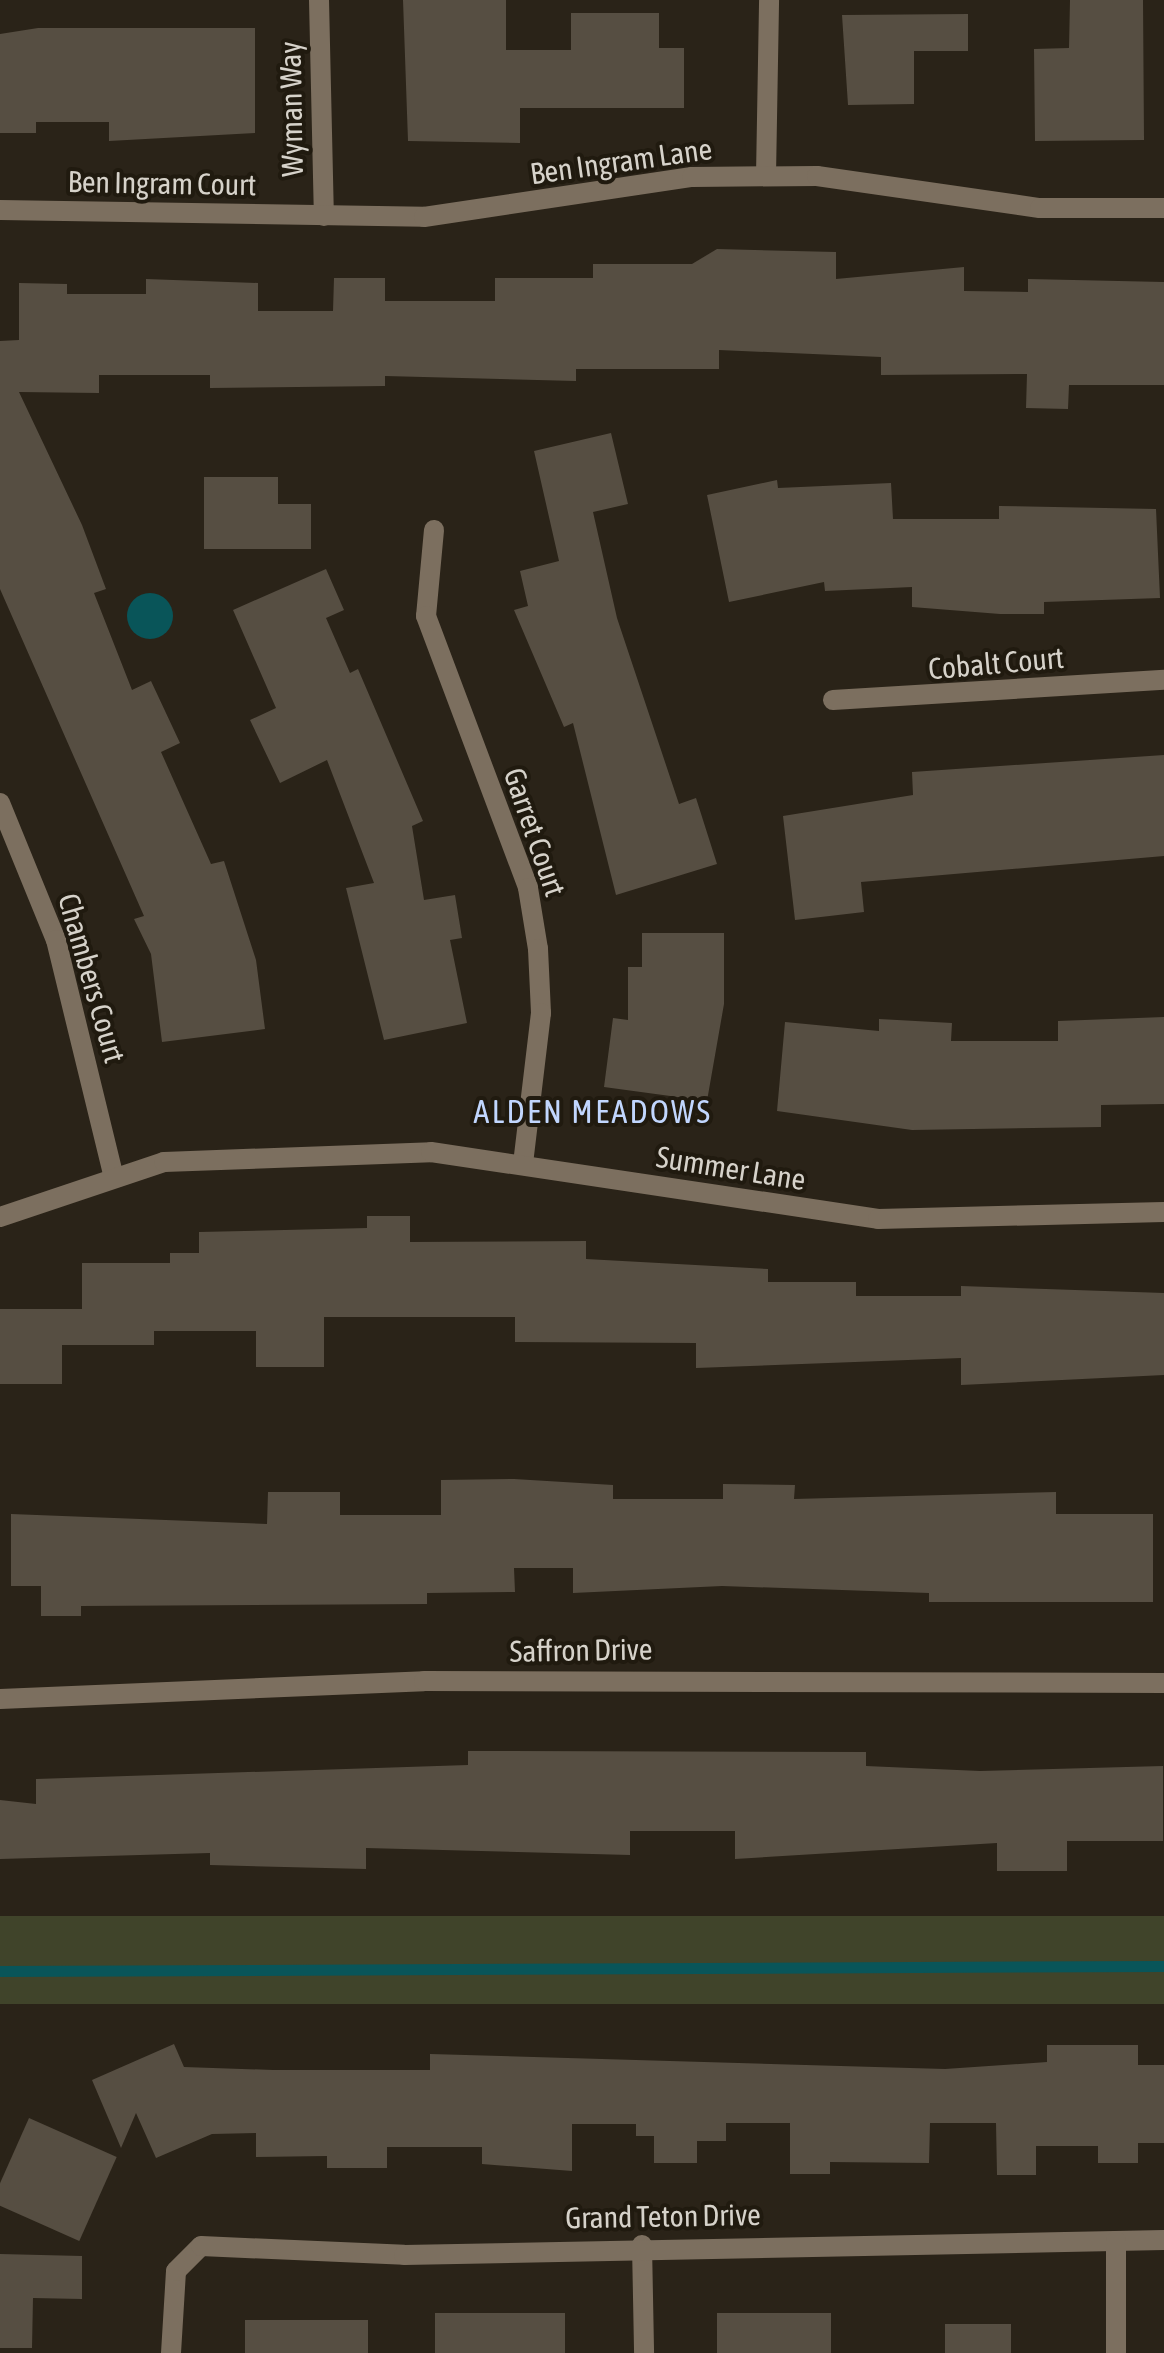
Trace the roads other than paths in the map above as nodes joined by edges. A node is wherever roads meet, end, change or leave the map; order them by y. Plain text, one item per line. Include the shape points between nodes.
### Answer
1 (319, 0) edge
2 (769, 0) edge
3 (766, 176) junction
4 (1164, 208) edge
5 (0, 210) edge
6 (324, 216) junction
7 (434, 530) dead end
8 (1164, 680) edge
9 (833, 700) dead end
10 (0, 803) edge
11 (523, 1163) junction
12 (113, 1173) junction
13 (1164, 1212) edge
14 (0, 1217) edge
15 (1164, 1682) edge
16 (0, 1699) edge
17 (1116, 2240) junction
18 (1164, 2240) edge
19 (642, 2245) junction
20 (171, 2353) edge
21 (644, 2353) edge
22 (1116, 2353) edge

1 - 6 street, Wyman Way
2 - 3 street
3 - 4 street, Ben Ingram Lane via 1040,208
3 - 6 street, Ben Ingram Lane via 692,177 424,218
5 - 6 street, Ben Ingram Court
7 - 11 street, Garret Court via 426,616 528,888 538,950 542,1013
8 - 9 street, Cobalt Court
10 - 12 street, Chambers Court via 56,940
11 - 12 street, Summer Lane via 431,1152 229,1154
11 - 13 street, Summer Lane via 878,1219
12 - 14 street, Summer Lane
15 - 16 street, Saffron Drive via 424,1682
17 - 18 street, Grand Teton Drive
17 - 19 street, Grand Teton Drive
17 - 22 street
19 - 20 street, Grand Teton Drive via 404,2255 223,2243 185,2254 176,2271
19 - 21 street

